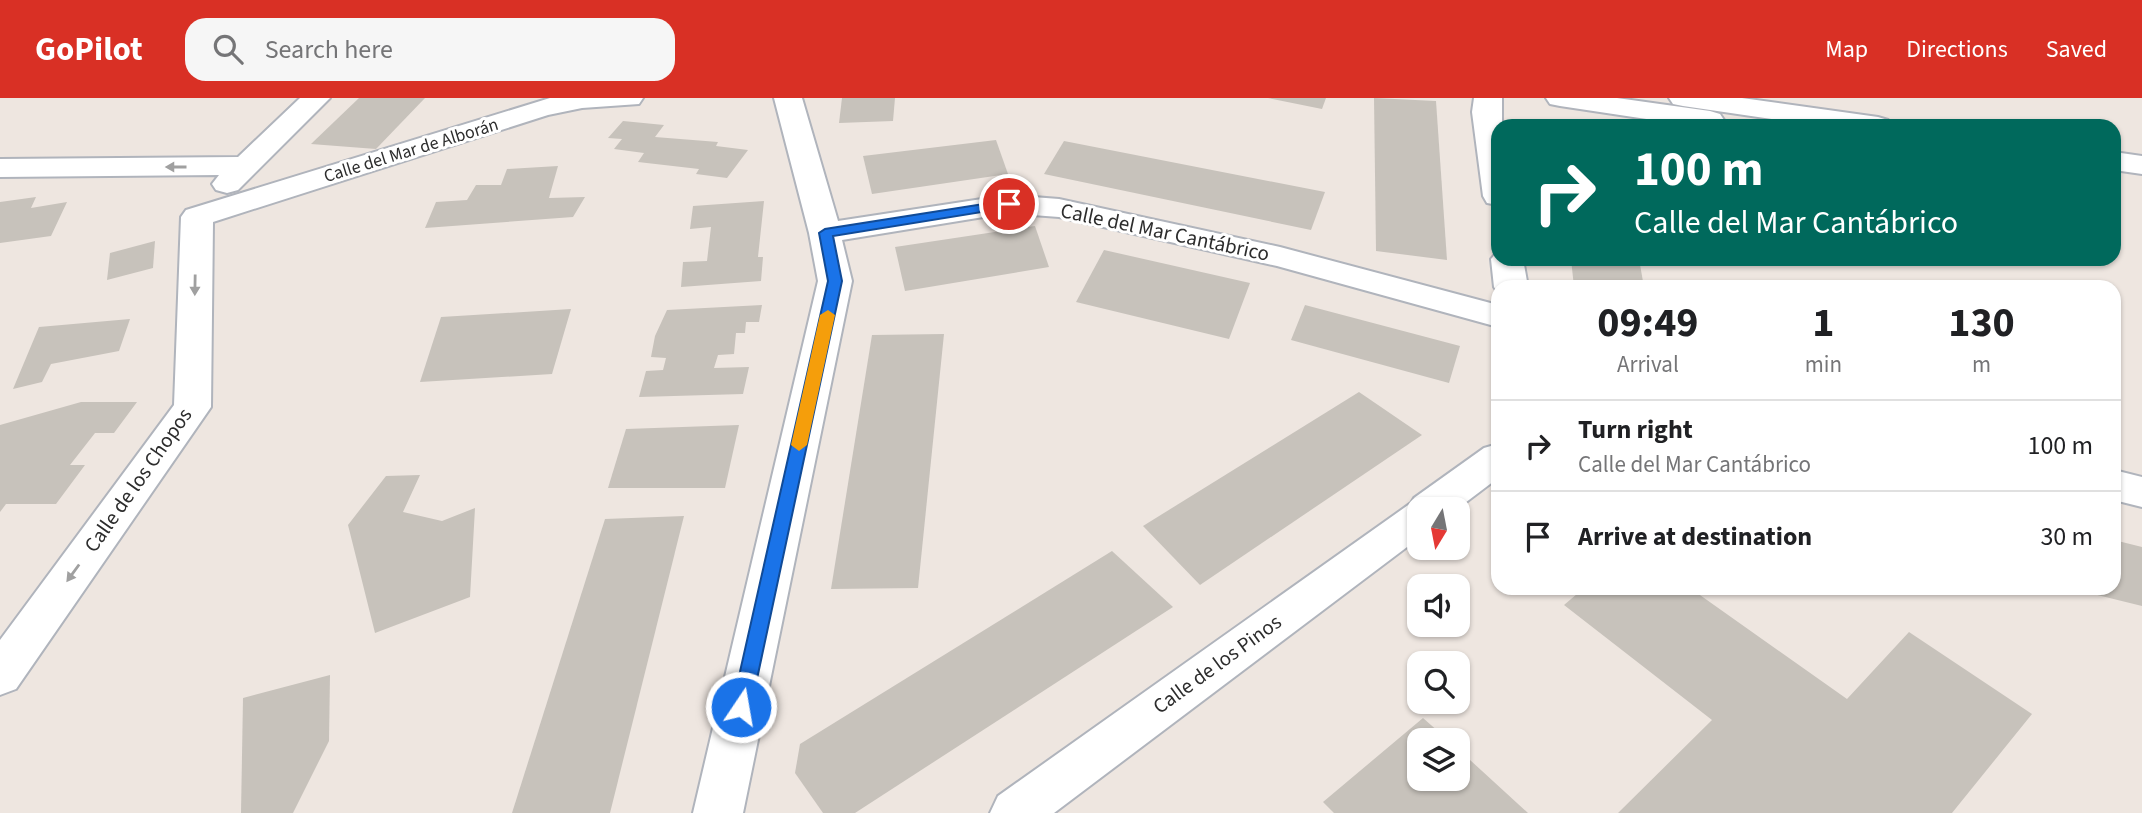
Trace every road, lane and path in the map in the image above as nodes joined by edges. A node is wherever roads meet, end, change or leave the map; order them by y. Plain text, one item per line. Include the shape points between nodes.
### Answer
1 (316, 98) edge
2 (629, 98) edge
3 (788, 98) edge
4 (1488, 98) edge
5 (1560, 98) edge
6 (1683, 98) edge
7 (1883, 98) edge
8 (1705, 119) edge
9 (1827, 119) edge
10 (1877, 119) edge
11 (1491, 147) edge
12 (2121, 162) edge
13 (2142, 165) edge
14 (244, 166) junction
15 (0, 168) edge
16 (2121, 179) edge
17 (2142, 182) edge
18 (197, 217) junction
19 (825, 233) junction
20 (1491, 314) edge
21 (1491, 463) edge
22 (2121, 487) edge
23 (2142, 492) edge
24 (1444, 497) edge
25 (1407, 525) edge
26 (0, 675) edge
27 (718, 813) edge
28 (1015, 813) edge

1 - 14 street
2 - 18 street, Calle del Mar de Alborán via 542,108
3 - 19 street
4 - 11 street
5 - 8 street
6 - 9 street
7 - 10 street
12 - 13 street
14 -> 15 street
14 - 18 street
16 - 17 street
18 -> 26 street, Calle de los Chopos via 192,407
19 - 20 street, Calle del Mar Cantábrico via 1009,204 1059,208 1280,257
19 - 27 street via 835,281
21 - 24 street
22 - 23 street
25 - 28 street, Calle de los Pinos

